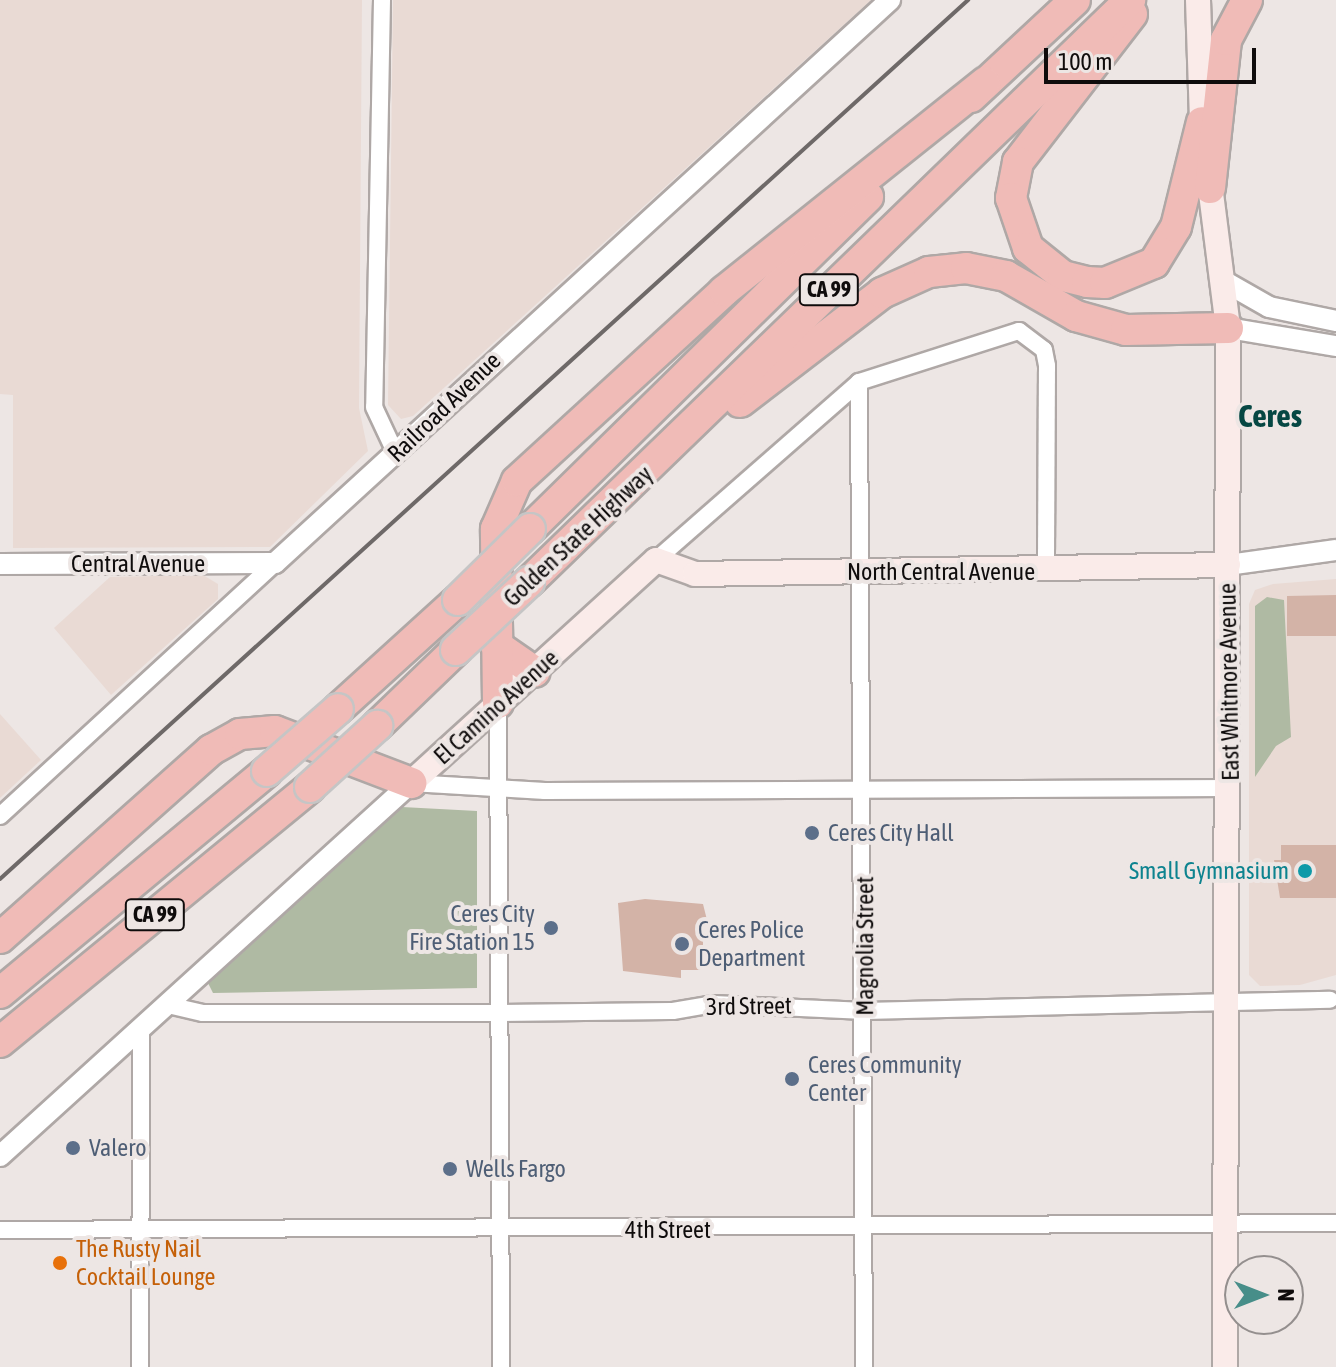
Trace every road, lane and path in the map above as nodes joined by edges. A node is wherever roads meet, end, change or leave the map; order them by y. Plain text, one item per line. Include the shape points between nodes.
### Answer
1 (382, 0) edge
2 (890, 0) edge
3 (1075, 0) edge
4 (1130, 0) edge
5 (1141, 0) edge
6 (1198, 0) edge
7 (1247, 0) edge
8 (985, 83) junction
9 (1202, 122) junction
10 (1210, 188) junction
11 (1227, 283) junction
12 (1336, 321) edge
13 (1228, 328) junction
14 (1336, 346) edge
15 (859, 382) junction
16 (396, 454) junction
17 (641, 479) junction
18 (1336, 550) edge
19 (656, 560) junction
20 (275, 563) junction
21 (0, 564) edge
22 (1228, 565) junction
23 (863, 572) junction
24 (1046, 572) junction
25 (496, 645) junction
26 (535, 672) junction
27 (498, 703) junction
28 (411, 783) junction
29 (1230, 788) junction
30 (499, 789) junction
31 (865, 789) junction
32 (0, 816) edge
33 (0, 938) edge
34 (85, 973) junction
35 (0, 993) edge
36 (1330, 1000) dead end
37 (168, 1005) junction
38 (1228, 1007) junction
39 (865, 1011) junction
40 (500, 1013) junction
41 (141, 1027) junction
42 (0, 1042) edge
43 (0, 1057) edge
44 (0, 1156) edge
45 (1336, 1223) edge
46 (1226, 1226) junction
47 (865, 1228) junction
48 (0, 1230) edge
49 (502, 1231) junction
50 (140, 1232) junction
51 (140, 1367) edge
52 (501, 1367) edge
53 (864, 1367) edge
54 (1225, 1367) edge

1 - 16 street via 374,407
2 - 16 street, Railroad Avenue via 490,361
3 - 8 highway, Golden State Highway / CA 99
4 - 17 highway, Golden State Highway / CA 99
5 - 9 highway via 1018,162 1011,198 1028,248 1063,276 1087,282 1105,283 1154,263 1176,227
6 - 9 main road, East Whitmore Avenue
7 - 10 highway via 1226,40
8 - 25 highway via 724,291 517,481 496,529
8 - 35 highway, Golden State Highway / CA 99, bridge via 458,600 267,771
9 - 10 main road, East Whitmore Avenue
10 - 11 main road, East Whitmore Avenue
11 - 12 street via 1269,307
11 - 13 main road, East Whitmore Avenue
13 - 14 street
13 - 17 highway via 1126,330 1076,316 1006,276 966,268 929,272 882,293
13 - 22 main road, East Whitmore Avenue
15 - 19 street, El Camino Avenue
15 - 23 street, Magnolia Street
15 - 24 street, El Camino Avenue via 999,334 1031,336 1044,350 1047,366
16 - 20 street, Railroad Avenue
17 - 34 highway, Golden State Highway / CA 99, bridge via 310,787
18 - 22 street
19 - 23 main road, North Central Avenue via 695,574
19 - 26 main road, El Camino Avenue
20 - 21 street, Central Avenue
20 - 32 street, Railroad Avenue
22 - 24 main road, North Central Avenue
22 - 29 main road, East Whitmore Avenue
23 - 24 main road, North Central Avenue
23 - 31 street, Magnolia Street
25 - 26 highway
25 - 27 highway
26 - 27 main road, El Camino Avenue
27 - 28 main road, El Camino Avenue
27 - 30 street
28 - 30 street
28 - 33 highway via 275,731 240,734 211,750
28 - 37 street, El Camino Avenue
29 - 31 street
29 - 38 main road, East Whitmore Avenue
30 - 31 street
30 - 40 street
31 - 39 street, Magnolia Street
34 - 42 highway, Golden State Highway / CA 99
34 - 43 highway
36 - 38 street, 3rd Street
37 - 40 street, 3rd Street via 203,1013
37 - 41 street, El Camino Avenue
38 - 39 street, 3rd Street
38 - 46 main road, East Whitmore Avenue
39 - 40 street, 3rd Street via 714,1004 673,1011
39 - 47 street, Magnolia Street
40 - 49 street
41 - 44 street, El Camino Avenue
41 - 50 street
45 - 46 street, 4th Street
46 - 47 street, 4th Street
46 - 54 main road, East Whitmore Avenue
47 - 49 street, 4th Street
47 - 53 street, Magnolia Street
48 - 50 street, 4th Street
49 - 50 street, 4th Street
49 - 52 street
50 - 51 street

